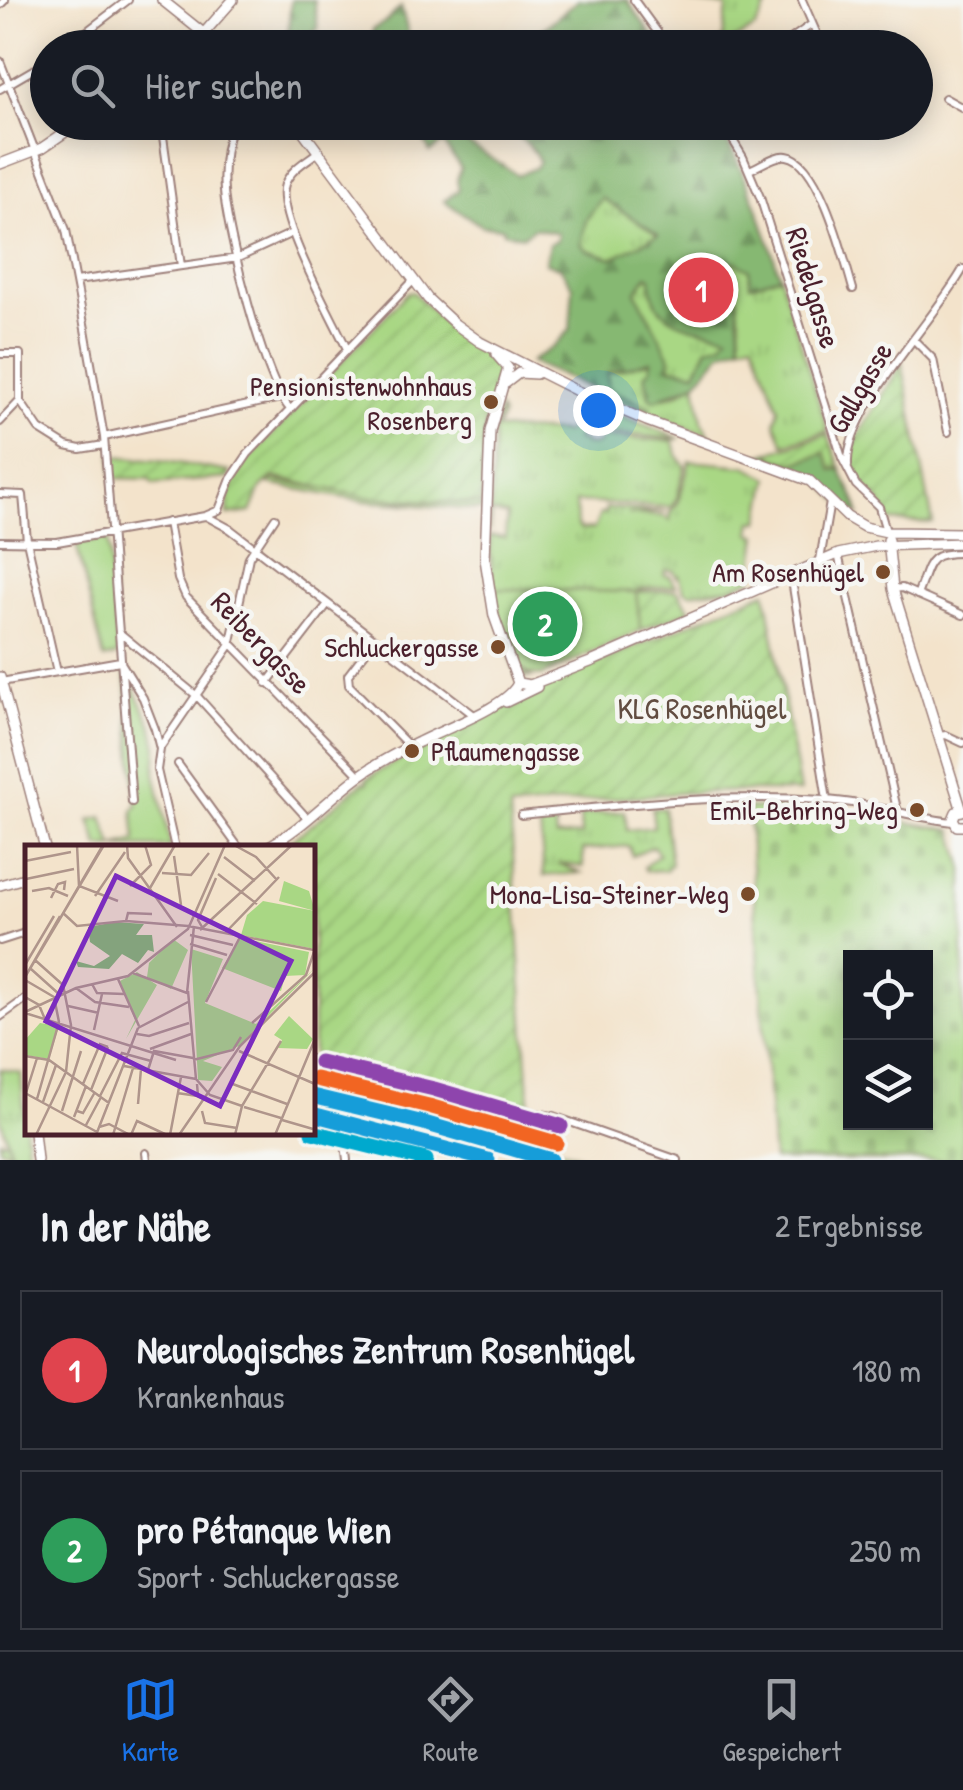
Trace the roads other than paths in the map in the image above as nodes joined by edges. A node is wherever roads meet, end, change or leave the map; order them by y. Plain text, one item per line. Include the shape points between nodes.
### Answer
1 (128, 0) edge
2 (162, 0) edge
3 (182, 0) edge
4 (233, 0) edge
5 (634, 0) edge
6 (802, 0) edge
7 (174, 9) junction
8 (812, 24) junction
9 (89, 30) edge
10 (200, 30) edge
11 (207, 30) edge
12 (655, 30) edge
13 (804, 30) edge
14 (815, 30) edge
15 (0, 61) edge
16 (30, 72) edge
17 (9, 85) junction
18 (0, 89) edge
19 (944, 98) dead end
20 (963, 108) edge
21 (51, 140) edge
22 (164, 140) edge
23 (228, 140) edge
24 (309, 140) edge
25 (732, 140) edge
26 (34, 151) junction
27 (318, 152) junction
28 (0, 164) edge
29 (749, 170) junction
30 (292, 233) junction
31 (238, 258) junction
32 (181, 266) junction
33 (963, 269) edge
34 (76, 281) junction
35 (413, 281) junction
36 (854, 289) dead end
37 (914, 340) junction
38 (480, 342) junction
39 (346, 349) junction
40 (0, 354) edge
41 (505, 384) junction
42 (576, 390) junction
43 (280, 398) junction
44 (20, 401) junction
45 (290, 409) junction
46 (0, 422) edge
47 (948, 432) dead end
48 (852, 439) junction
49 (104, 441) junction
50 (838, 446) junction
51 (849, 472) junction
52 (0, 494) edge
53 (830, 500) junction
54 (219, 510) junction
55 (205, 516) junction
56 (276, 518) dead end
57 (168, 522) junction
58 (230, 529) junction
59 (887, 532) junction
60 (963, 532) edge
61 (113, 533) junction
62 (0, 541) edge
63 (27, 541) junction
64 (963, 543) edge
65 (888, 546) junction
66 (253, 548) junction
67 (838, 554) junction
68 (963, 554) edge
69 (820, 560) junction
70 (791, 573) junction
71 (894, 589) junction
72 (917, 595) junction
73 (327, 606) junction
74 (963, 615) edge
75 (120, 634) junction
76 (374, 641) junction
77 (230, 646) junction
78 (120, 661) junction
79 (57, 672) junction
80 (556, 676) junction
81 (1, 680) edge
82 (267, 683) junction
83 (518, 683) junction
84 (197, 696) junction
85 (490, 708) junction
86 (474, 715) junction
87 (940, 736) junction
88 (963, 743) edge
89 (410, 746) junction
90 (160, 749) junction
91 (178, 764) dead end
92 (360, 776) junction
93 (827, 800) junction
94 (132, 802) dead end
95 (897, 809) junction
96 (962, 811) edge
97 (521, 815) dead end
98 (308, 819) junction
99 (958, 824) edge
100 (44, 845) edge
101 (173, 845) edge
102 (236, 845) edge
103 (269, 845) edge
104 (25, 878) edge
105 (0, 885) edge
106 (25, 933) edge
107 (0, 941) edge
108 (25, 999) edge
109 (0, 1017) edge
110 (315, 1063) edge
111 (425, 1095) dead end
112 (530, 1112) dead end
113 (342, 1120) dead end
114 (34, 1135) edge
115 (38, 1160) edge
116 (347, 1160) edge
117 (678, 1160) edge

1 - 9 street
2 - 7 main road
3 - 7 street
4 - 11 main road
5 - 12 street
6 - 8 street
7 - 10 main road
8 - 13 street
8 - 14 street
15 - 17 street
16 - 17 street
17 - 18 street
17 - 26 street
19 - 20 street
21 - 26 main road
22 - 32 street
23 - 31 street via 226,215
24 - 27 main road
25 - 29 street, Riedelgasse
26 - 28 main road
26 - 34 street via 66,230
27 - 30 street via 284,187
27 - 35 main road
29 - 36 street via 789,156 824,197
29 - 50 street, Riedelgasse
30 - 31 street
30 - 39 street
31 - 32 street
31 - 43 street
32 - 34 street
33 - 37 street, Gallgasse
34 - 49 street
35 - 38 main road
35 - 39 street
37 - 47 street via 933,358
37 - 48 street, Gallgasse via 894,362
38 - 41 main road via 506,363
38 - 42 main road
39 - 45 street
40 - 44 street via 19,353
41 - 42 main road via 531,372
41 - 83 main road via 490,431 485,560 494,616
42 - 53 main road via 798,476
43 - 45 street
43 - 49 street
44 - 46 street
44 - 49 street via 58,443 80,449
45 - 54 street via 238,467
48 - 50 street
48 - 51 street, Gallgasse
49 - 61 street
50 - 51 street, Riedelgasse
51 - 59 street, Gallgasse via 879,508
52 - 63 street via 24,495
53 - 59 main road via 846,517
53 - 69 street
54 - 55 street
54 - 58 street
55 - 57 street
55 - 58 street
56 - 66 street
57 - 61 street
57 - 77 street, Reibergasse via 186,597
58 - 66 street
59 - 60 main road
59 - 65 main road
61 - 63 street
61 - 75 street
62 - 63 street
63 - 79 street
64 - 65 main road
65 - 67 main road
65 - 71 main road
66 - 73 street
66 - 77 street
67 - 69 main road
67 - 95 street
68 - 72 street via 934,556
69 - 70 main road
70 - 80 main road
70 - 93 street
71 - 72 street
71 - 87 main road
72 - 74 street
73 - 76 street
73 - 82 street
75 - 78 street
75 - 84 street
76 - 86 street
76 - 89 street via 348,675 349,685
77 - 82 street, Reibergasse
77 - 84 street
78 - 79 street
78 - 90 street
78 - 94 street
79 - 81 street
80 - 83 main road
80 - 85 main road
81 - 100 main road
82 - 92 street, Reibergasse
83 - 85 main road
84 - 90 street
84 - 98 street
85 - 86 main road
86 - 89 main road
87 - 88 street
87 - 96 main road
89 - 92 main road
90 - 101 street via 157,770
91 - 102 street
92 - 98 main road
93 - 95 street
93 - 97 street via 657,802
95 - 99 street
96 - 99 main road via 954,814
98 - 103 main road
104 - 105 main road
106 - 107 street
108 - 109 street
110 - 111 street via 344,1093
112 - 117 street
113 - 116 street
114 - 115 main road

